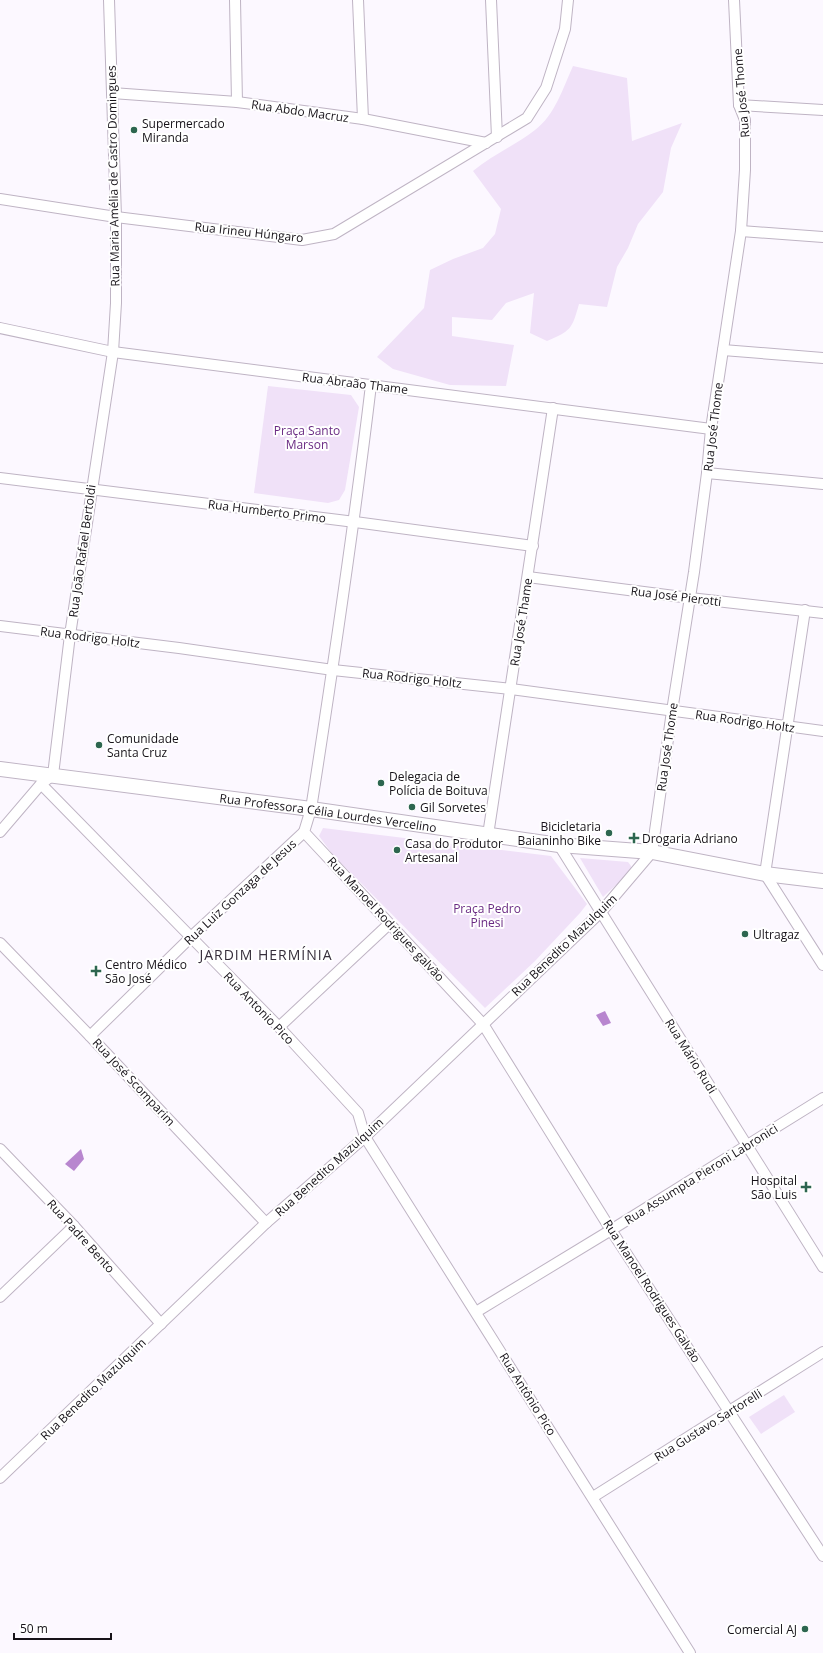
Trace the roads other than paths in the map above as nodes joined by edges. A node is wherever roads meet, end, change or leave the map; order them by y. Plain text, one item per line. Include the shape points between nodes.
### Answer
1 (110, 0) edge
2 (235, 0) edge
3 (358, 0) edge
4 (490, 0) edge
5 (568, 0) edge
6 (734, 0) edge
7 (112, 93) junction
8 (237, 102) junction
9 (739, 105) junction
10 (823, 110) edge
11 (363, 119) junction
12 (497, 137) junction
13 (486, 143) junction
14 (0, 199) edge
15 (116, 217) junction
16 (741, 231) junction
17 (823, 236) edge
18 (0, 328) edge
19 (723, 350) junction
20 (113, 352) junction
21 (823, 358) edge
22 (372, 385) junction
23 (553, 408) junction
24 (711, 429) junction
25 (707, 473) junction
26 (0, 478) edge
27 (823, 484) edge
28 (91, 490) junction
29 (355, 522) junction
30 (533, 546) junction
31 (528, 577) junction
32 (690, 598) junction
33 (805, 610) junction
34 (823, 613) edge
35 (0, 626) edge
36 (70, 635) junction
37 (333, 670) junction
38 (511, 690) junction
39 (672, 711) junction
40 (787, 726) junction
41 (823, 732) edge
42 (0, 769) edge
43 (53, 775) junction
44 (42, 784) junction
45 (311, 809) junction
46 (0, 832) edge
47 (304, 832) junction
48 (488, 835) junction
49 (559, 845) junction
50 (652, 852) junction
51 (765, 874) junction
52 (823, 881) edge
53 (601, 912) junction
54 (389, 924) junction
55 (191, 937) junction
56 (0, 943) edge
57 (823, 965) edge
58 (483, 1024) junction
59 (278, 1027) junction
60 (90, 1036) junction
61 (823, 1098) edge
62 (365, 1137) junction
63 (746, 1145) junction
64 (0, 1149) edge
65 (266, 1223) junction
66 (74, 1226) junction
67 (611, 1230) junction
68 (823, 1267) edge
69 (0, 1297) edge
70 (476, 1312) junction
71 (161, 1324) junction
72 (823, 1352) edge
73 (730, 1411) junction
74 (0, 1478) edge
75 (593, 1497) junction
76 (823, 1556) edge
77 (690, 1653) edge

1 - 7 street, Rua Maria Amélia de Castro Domingues
2 - 8 street
3 - 11 street
4 - 12 street
5 - 12 street, Rua Irineu Húngaro via 565,29 546,88 527,118
6 - 9 street, Rua José Thome
7 - 8 street, Rua Abdo Macruz
7 - 15 street, Rua Maria Amélia de Castro Domingues
8 - 11 street, Rua Abdo Macruz
9 - 10 street
9 - 16 street, Rua José Thome via 745,120
11 - 13 street, Rua Abdo Macruz
12 - 13 street, Rua Irineu Húngaro
13 - 15 street, Rua Irineu Húngaro via 334,234 302,240
14 - 15 street, Rua Irineu Húngaro
15 - 20 street, Rua Maria Amélia de Castro Domingues
16 - 17 street
16 - 19 street, Rua José Thome
18 - 20 street, Rua Abraão Thame
19 - 21 street
19 - 24 street, Rua José Thome
20 - 22 street, Rua Abraão Thame
20 - 28 street, Rua João Rafael Bertoldi
22 - 23 street, Rua Abraão Thame
22 - 29 street
23 - 24 street, Rua Abraão Thame
23 - 30 street, Rua José Thame
24 - 25 street, Rua José Thome
25 - 27 street
25 - 32 street, Rua José Thome
26 - 28 street, Rua Humberto Primo
28 - 29 street, Rua Humberto Primo
28 - 36 street, Rua João Rafael Bertoldi
29 - 30 street, Rua Humberto Primo
29 - 37 street
30 - 31 street, Rua José Thame
31 - 32 street, Rua José Pierotti
31 - 38 street, Rua José Thame
32 - 33 street, Rua José Pierotti
32 - 39 street, Rua José Thome
33 - 34 street, Rua José Pierotti
33 - 40 street
35 - 36 street, Rua Rodrigo Holtz
36 - 37 street, Rua Rodrigo Holtz
36 - 43 street, Rua João Rafael Bertoldi
37 - 38 street, Rua Rodrigo Holtz
37 - 45 street
38 - 39 street, Rua Rodrigo Holtz
38 - 48 street, Rua José Thame
39 - 40 street, Rua Rodrigo Holtz
39 - 50 street, Rua José Thome
40 - 41 street, Rua Rodrigo Holtz
40 - 51 street
42 - 43 main road, Rua Professora Célia Lourdes Vercelino
43 - 44 street
43 - 45 main road, Rua Professora Célia Lourdes Vercelino
44 - 46 street
44 - 55 street, Rua Antonio Pico
45 - 47 street
45 - 48 main road, Rua Professora Célia Lourdes Vercelino
47 - 54 street, Rua Manoel Rodrigues galvão
47 - 55 street, Rua Luiz Gonzaga de Jesus
48 - 49 main road, Rua Professora Célia Lourdes Vercelino
49 - 50 main road, Rua Professora Célia Lourdes Vercelino
49 - 53 street, Rua Mário Rudi
50 - 51 main road, Rua Professora Célia Lourdes Vercelino
50 - 53 street, Rua Benedito Mazulquim
51 - 52 main road, Rua Professora Célia Lourdes Vercelino
51 - 57 street
53 - 58 street, Rua Benedito Mazulquim
53 - 63 street, Rua Mário Rudi
54 - 58 street, Rua Manoel Rodrigues galvão
54 - 59 street
55 - 59 street, Rua Antonio Pico
55 - 60 street, Rua Luiz Gonzaga de Jesus
56 - 60 street, Rua José Scomparim
58 - 62 street, Rua Benedito Mazulquim
58 - 67 street, Rua Manoel Rodrigues Galvão
59 - 62 street, Rua Antonio Pico via 358,1113
60 - 65 street, Rua José Scomparim
61 - 63 street, Rua Assumpta Pieroni Labronici
62 - 65 street, Rua Benedito Mazulquim
62 - 70 street, Rua Antônio Pico
63 - 67 street, Rua Assumpta Pieroni Labronici
63 - 68 street, Rua Mário Rudi
64 - 66 street, Rua Padre Bento
65 - 71 street, Rua Benedito Mazulquim
66 - 69 street
66 - 71 street, Rua Padre Bento
67 - 70 street, Rua Assumpta Pieroni Labronici
67 - 73 street, Rua Manoel Rodrigues Galvão
70 - 75 street, Rua Antônio Pico
71 - 74 street, Rua Benedito Mazulquim
72 - 73 street, Rua Gustavo Sartorelli
73 - 75 street, Rua Gustavo Sartorelli
73 - 76 street, Rua Manoel Rodrigues Galvão
75 - 77 street, Rua Antônio Pico

